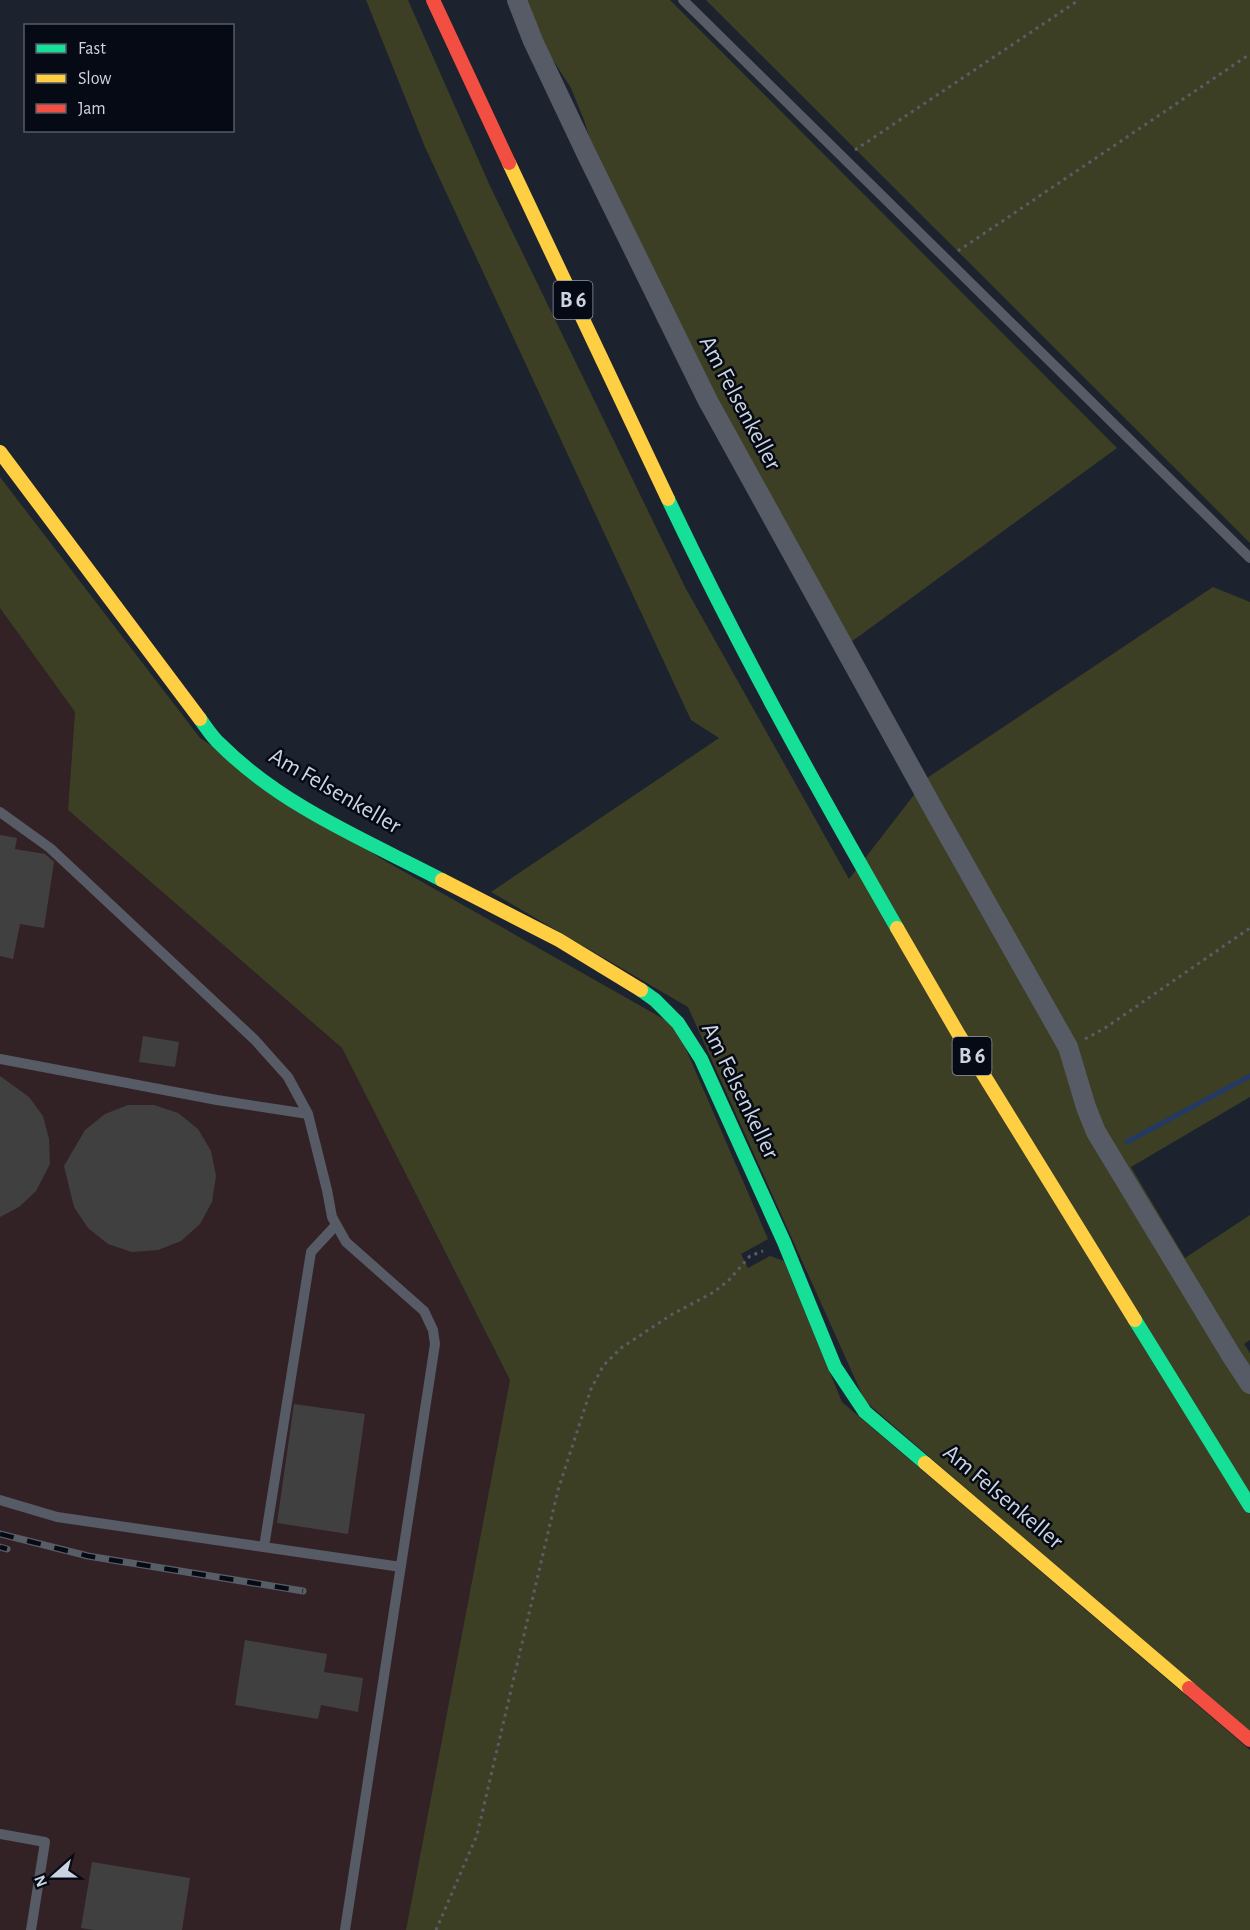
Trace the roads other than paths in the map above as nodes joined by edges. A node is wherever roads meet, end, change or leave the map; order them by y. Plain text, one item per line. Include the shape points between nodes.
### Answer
1 (517, 0) edge
2 (683, 0) edge
3 (434, 3) edge
4 (0, 452) edge
5 (1250, 558) edge
6 (0, 812) edge
7 (0, 1059) edge
8 (308, 1114) junction
9 (336, 1226) junction
10 (1250, 1384) edge
11 (0, 1500) edge
12 (1250, 1506) edge
13 (264, 1547) junction
14 (401, 1568) junction
15 (1250, 1740) edge
16 (0, 1834) edge
17 (31, 1930) edge
18 (345, 1930) edge

1 - 10 street, Am Felsenkeller via 582,145 708,401 1068,1047 1096,1132
2 - 5 lane
3 - 12 street, B 6 via 713,594 859,862 959,1035
4 - 15 street, Am Felsenkeller via 218,743 257,778 318,816 559,940 655,1000 678,1023 701,1059 784,1242 835,1367 865,1412
6 - 8 lane via 50,848 255,1040 288,1077
7 - 8 lane
8 - 9 lane
9 - 13 lane via 311,1252
9 - 14 lane via 346,1242 424,1311 433,1330 435,1344
11 - 13 lane via 57,1516
13 - 14 lane
14 - 18 lane
16 - 17 lane via 45,1842

